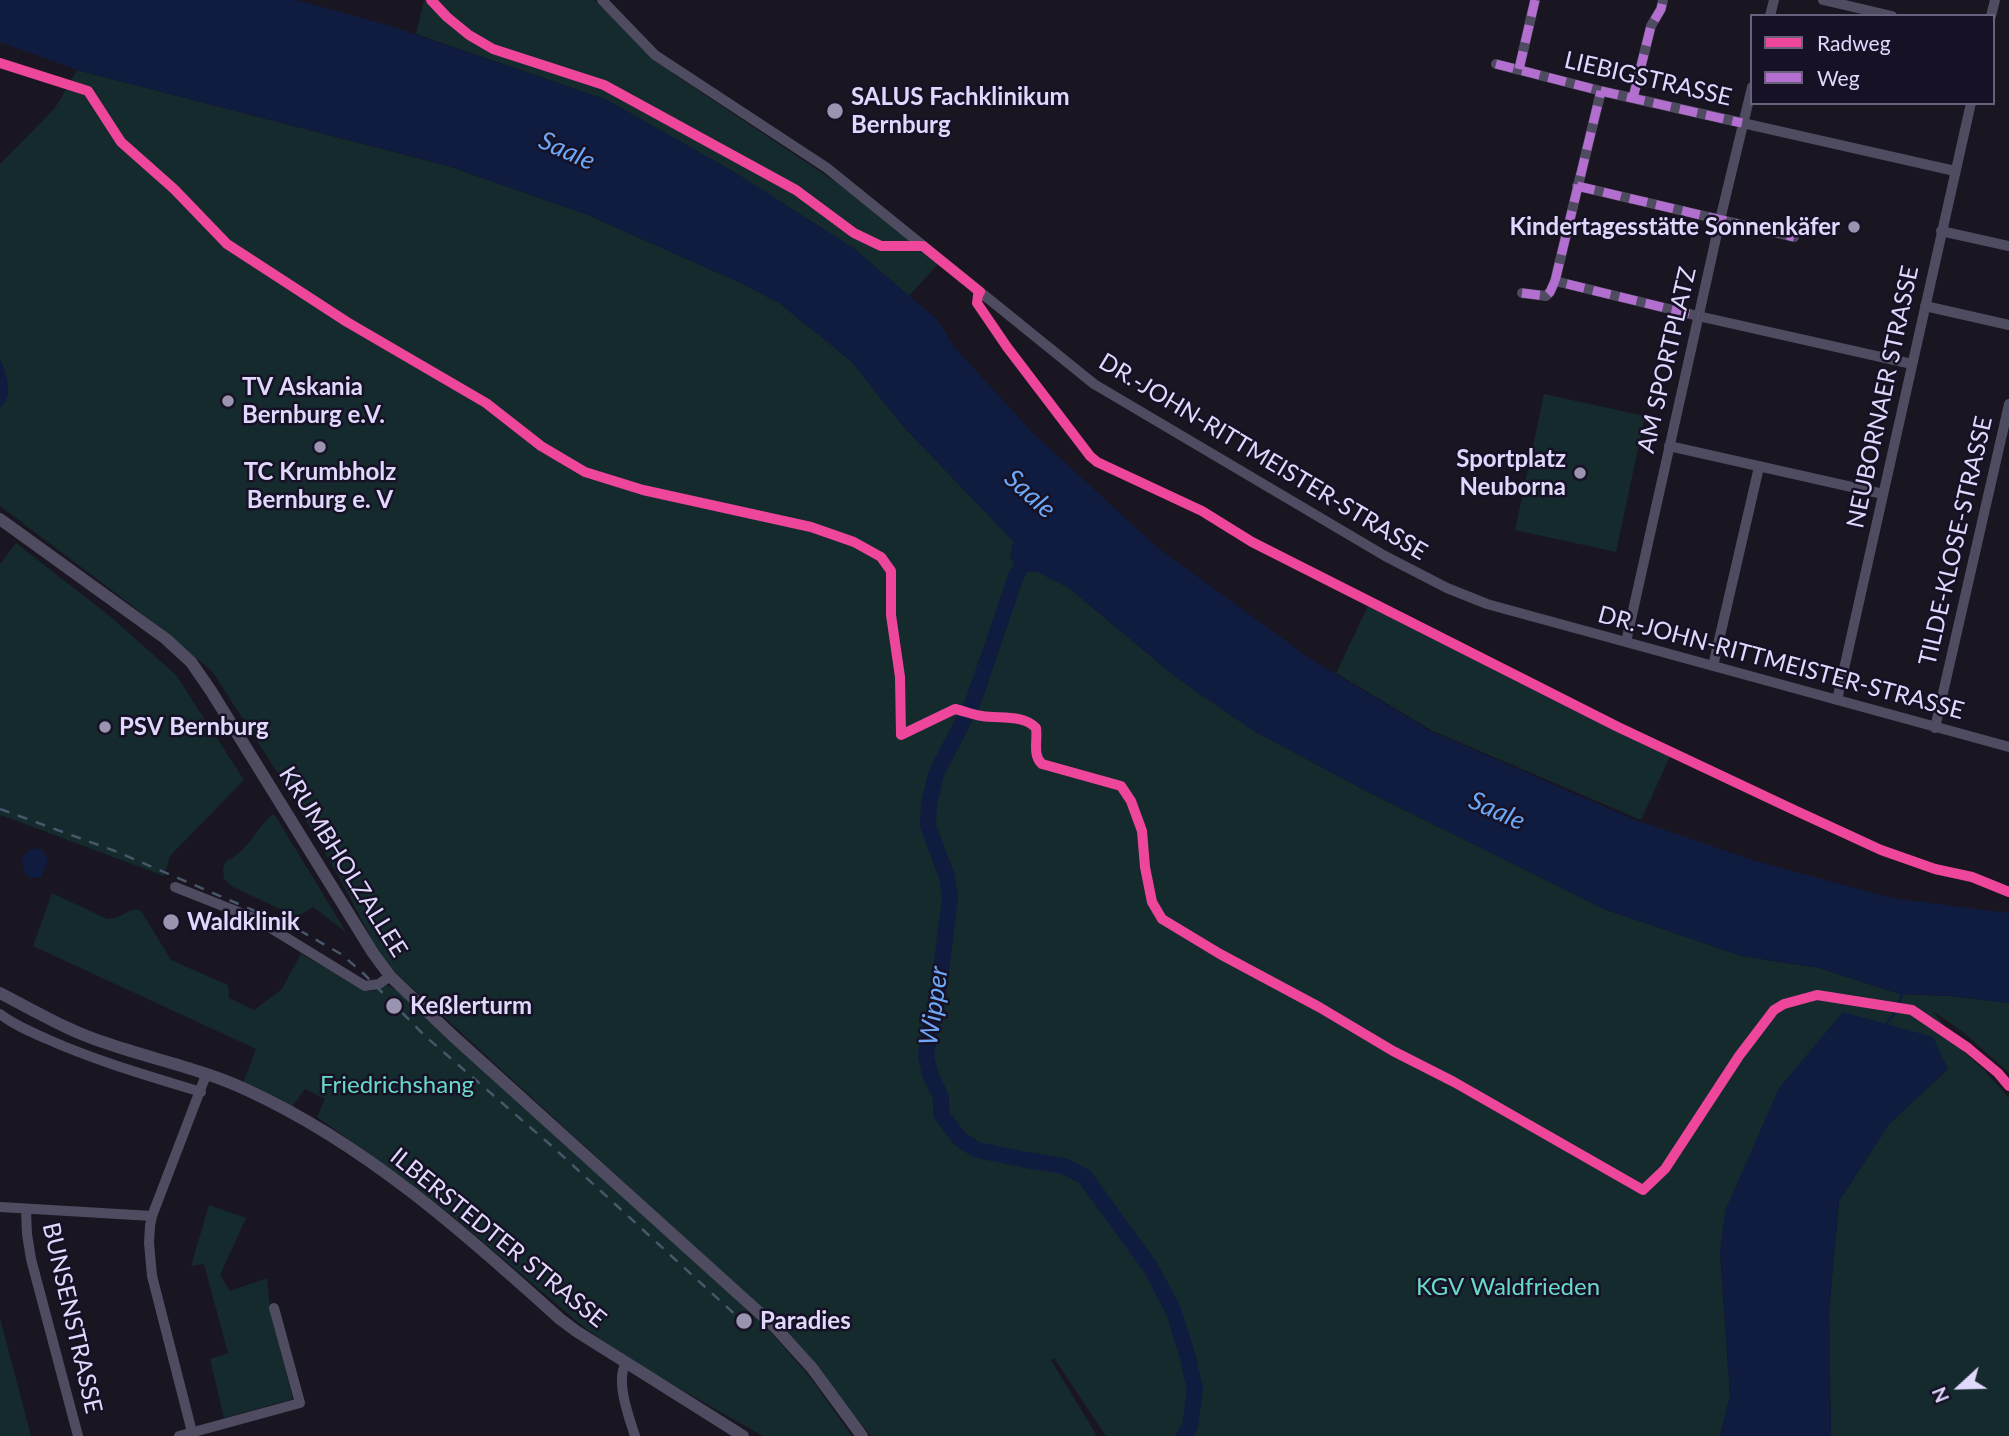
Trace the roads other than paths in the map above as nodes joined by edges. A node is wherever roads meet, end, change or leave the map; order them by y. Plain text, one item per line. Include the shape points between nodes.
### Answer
1 (602, 0) edge
2 (1535, 0) edge
3 (1663, 0) edge
4 (1823, 0) edge
5 (1870, 9) edge
6 (1496, 64) dead end
7 (1519, 69) junction
8 (1601, 91) junction
9 (1750, 94) edge
10 (1633, 98) junction
11 (1970, 105) edge
12 (1742, 123) junction
13 (1955, 171) junction
14 (1577, 186) junction
15 (1720, 220) junction
16 (1941, 231) junction
17 (1794, 237) dead end
18 (2009, 246) edge
19 (1555, 281) junction
20 (1522, 293) dead end
21 (1925, 306) junction
22 (1698, 316) junction
23 (2009, 325) edge
24 (1912, 364) junction
25 (2009, 404) edge
26 (1669, 446) junction
27 (1759, 467) junction
28 (1883, 494) junction
29 (0, 519) edge
30 (1626, 642) junction
31 (1713, 666) junction
32 (1837, 700) junction
33 (1935, 728) junction
34 (2009, 747) edge
35 (176, 887) dead end
36 (390, 976) junction
37 (0, 993) edge
38 (0, 1014) edge
39 (206, 1075) junction
40 (201, 1092) junction
41 (0, 1207) edge
42 (26, 1210) junction
43 (152, 1216) junction
44 (274, 1308) dead end
45 (626, 1363) junction
46 (192, 1432) junction
47 (78, 1436) edge
48 (179, 1436) edge
49 (635, 1436) edge
50 (743, 1436) edge
51 (862, 1436) edge

1 - 30 street, DR.-JOHN-RITTMEISTER-STRASSE via 660,59 835,174 1094,384 1447,588
2 - 7 street
3 - 10 street via 1651,26
4 - 5 street
6 - 7 street, LIEBIGSTRASSE
7 - 8 street, LIEBIGSTRASSE
8 - 10 street, LIEBIGSTRASSE
8 - 14 street
9 - 12 street, AM SPORTPLATZ
10 - 12 street, LIEBIGSTRASSE
11 - 13 street, NEUBORNAER STRASSE
12 - 13 street, LIEBIGSTRASSE
12 - 15 street, AM SPORTPLATZ
13 - 16 street, NEUBORNAER STRASSE
14 - 15 street
14 - 19 street
15 - 17 street
15 - 22 street, AM SPORTPLATZ
16 - 18 street
16 - 21 street, NEUBORNAER STRASSE
19 - 20 street via 1546,296
19 - 22 street
21 - 23 street
21 - 24 street, NEUBORNAER STRASSE
22 - 24 street
22 - 26 street, AM SPORTPLATZ
24 - 28 street, NEUBORNAER STRASSE
25 - 33 street, TILDE-KLOSE-STRASSE
26 - 27 street
26 - 30 street, AM SPORTPLATZ
27 - 28 street
27 - 31 street
28 - 32 street, NEUBORNAER STRASSE
29 - 36 street, KRUMBHOLZALLEE via 153,629 191,662
30 - 31 street, DR.-JOHN-RITTMEISTER-STRASSE
31 - 32 street, DR.-JOHN-RITTMEISTER-STRASSE
32 - 33 street, DR.-JOHN-RITTMEISTER-STRASSE
33 - 34 street, DR.-JOHN-RITTMEISTER-STRASSE
35 - 36 street via 256,919 359,983 375,986
36 - 51 street, KRUMBHOLZALLEE via 782,1335
37 - 39 street, ILBERSTEDTER STRASSE via 76,1032
38 - 40 street via 58,1044
39 - 40 street
39 - 45 street, ILBERSTEDTER STRASSE via 246,1089 354,1152 447,1219 560,1319
40 - 43 street
41 - 42 street
42 - 43 street
42 - 47 street, BUNSENSTRASSE via 32,1259
43 - 46 street via 152,1276
44 - 46 street via 299,1404
45 - 49 street via 621,1380
45 - 50 street, ILBERSTEDTER STRASSE
46 - 48 street

